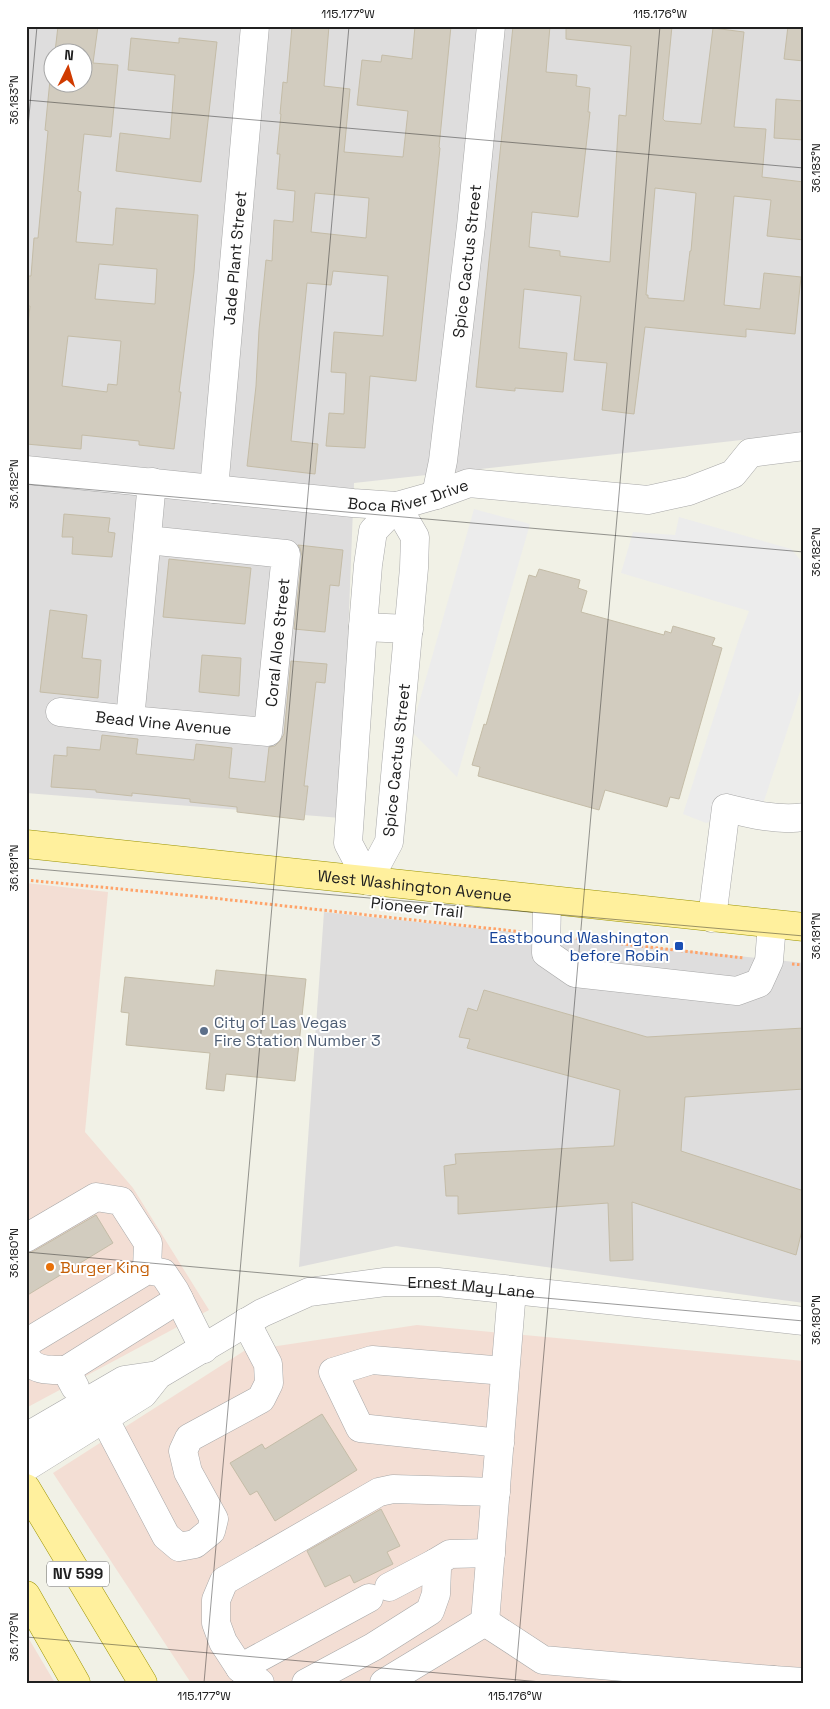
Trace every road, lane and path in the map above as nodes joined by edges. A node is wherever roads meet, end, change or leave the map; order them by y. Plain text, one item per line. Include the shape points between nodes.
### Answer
1 (255, 26) edge
2 (491, 26) edge
3 (804, 446) edge
4 (26, 470) edge
5 (152, 482) junction
6 (214, 489) junction
7 (436, 495) junction
8 (397, 506) junction
9 (147, 540) junction
10 (363, 627) junction
11 (409, 629) junction
12 (60, 712) dead end
13 (130, 720) junction
14 (268, 732) joint
15 (804, 817) edge
16 (26, 844) edge
17 (26, 880) edge
18 (368, 881) junction
19 (547, 901) junction
20 (712, 918) junction
21 (772, 924) junction
22 (804, 928) edge
23 (546, 935) junction
24 (769, 961) junction
25 (804, 965) edge
26 (26, 1238) edge
27 (147, 1270) junction
28 (512, 1290) junction
29 (179, 1299) junction
30 (804, 1321) edge
31 (246, 1322) junction
32 (26, 1343) edge
33 (204, 1349) junction
34 (26, 1355) edge
35 (66, 1370) junction
36 (505, 1371) junction
37 (94, 1411) junction
38 (26, 1437) edge
39 (500, 1443) junction
40 (26, 1467) edge
41 (26, 1488) edge
42 (496, 1492) junction
43 (491, 1553) junction
44 (435, 1563) junction
45 (26, 1595) edge
46 (485, 1622) junction
47 (250, 1676) edge
48 (399, 1679) edge
49 (772, 1681) edge
50 (804, 1682) edge
51 (76, 1683) edge
52 (143, 1683) edge
53 (306, 1683) edge

1 - 6 street, Jade Plant Street
2 - 7 street, Spice Cactus Street via 471,226
3 - 7 street, Boca River Drive via 750,453 733,474 689,491 648,500 469,482
4 - 5 street, Boca River Drive
5 - 6 street, Boca River Drive
5 - 9 street
6 - 8 street, Boca River Drive
7 - 8 street, Boca River Drive
8 - 10 street via 373,531
8 - 11 street, Spice Cactus Street via 415,537
9 - 13 street
9 - 14 street, Coral Aloe Street via 286,554
10 - 11 street
10 - 18 street via 348,843
11 - 18 street, Spice Cactus Street via 389,842
12 - 13 street, Bead Vine Avenue
13 - 14 street, Bead Vine Avenue
15 - 20 street via 749,814 726,808
16 - 18 main road, West Washington Avenue
17 - 23 path, Pioneer Trail
18 - 19 main road, West Washington Avenue
19 - 20 main road, West Washington Avenue
19 - 23 street
20 - 21 main road, West Washington Avenue
21 - 22 main road, West Washington Avenue
21 - 24 street
23 - 24 path, Pioneer Trail
23 - 24 street via 546,953 575,973 737,991 759,983
24 - 25 path, Pioneer Trail
26 - 27 street via 96,1198 121,1201 148,1243
27 - 29 street via 163,1273
27 - 32 street
28 - 30 street, Ernest May Lane
28 - 31 street, Ernest May Lane via 438,1282 346,1286 309,1292
28 - 36 street
29 - 33 street
29 - 35 street
31 - 33 street, Ernest May Lane
31 - 37 street via 268,1364 269,1383 262,1399 189,1438 183,1451 188,1472 214,1519 211,1531 194,1544 179,1548 166,1536
33 - 37 street, Ernest May Lane via 158,1375 143,1394
34 - 35 street via 40,1369
35 - 37 street
36 - 39 street
36 - 39 street via 372,1360 333,1372 360,1428
37 - 38 street, Ernest May Lane
37 - 40 street, Ernest May Lane
39 - 42 street
41 - 52 main road, NV 599
42 - 43 street
42 - 47 street via 393,1489 378,1492 224,1581 216,1600 216,1623 223,1642
43 - 44 street via 450,1554
43 - 46 street
44 - 47 street via 379,1593
44 - 53 street via 436,1594 430,1610 373,1647
45 - 51 main road, NV 599
46 - 48 street
46 - 49 street via 543,1660
49 - 50 street

